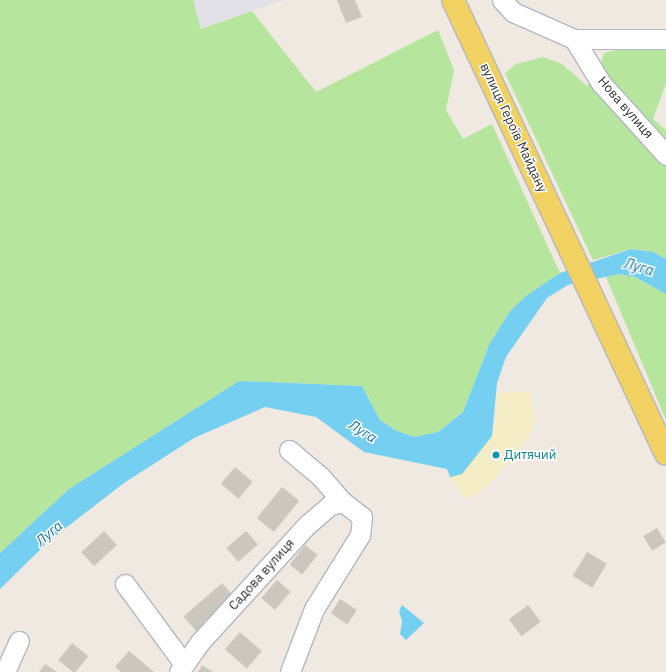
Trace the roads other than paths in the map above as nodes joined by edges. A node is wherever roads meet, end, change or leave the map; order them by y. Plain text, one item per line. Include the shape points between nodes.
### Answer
1 (453, 0) edge
2 (502, 0) edge
3 (574, 39) junction
4 (666, 39) edge
5 (666, 155) edge
6 (289, 450) dead end
7 (666, 454) edge
8 (350, 507) junction
9 (125, 584) dead end
10 (19, 640) dead end
11 (181, 668) edge
12 (297, 668) edge
13 (5, 672) edge

1 - 7 main road, вулиця Героїв Майдану via 598,303
2 - 3 street via 513,12
3 - 4 street
3 - 5 street, Нова вулиця via 600,83
6 - 8 street via 321,477
8 - 11 street, Садова вулиця via 330,505 307,525 200,642
8 - 12 street via 362,517 360,535 314,609
9 - 11 street
10 - 13 street

